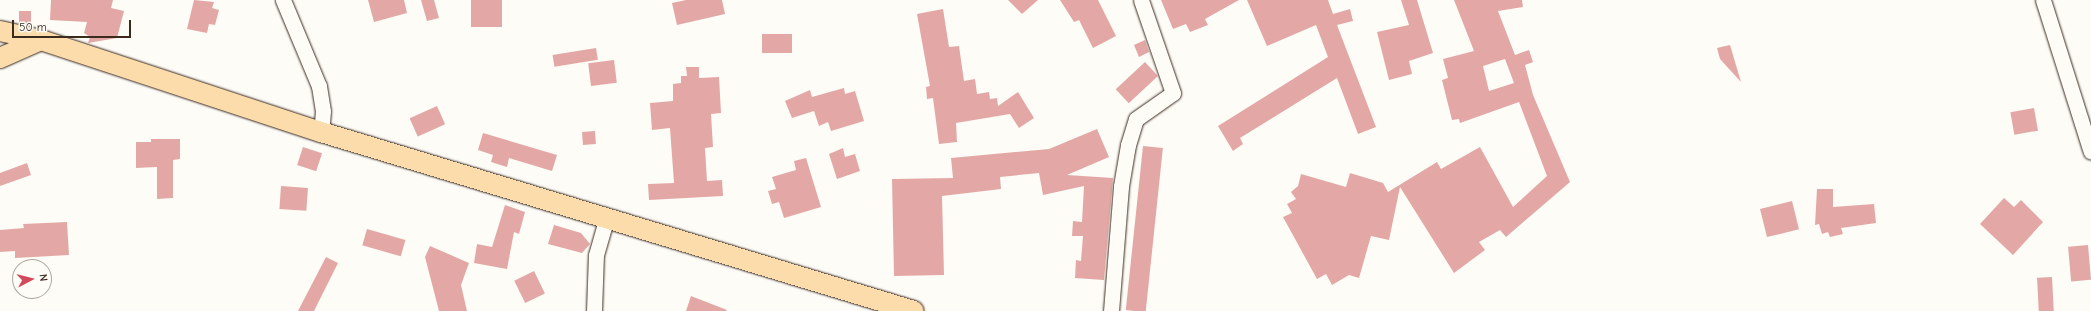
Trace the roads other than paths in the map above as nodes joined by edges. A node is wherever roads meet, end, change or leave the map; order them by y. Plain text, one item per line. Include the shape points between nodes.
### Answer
1 (283, 0) edge
2 (1141, 0) edge
3 (2043, 0) edge
4 (0, 31) edge
5 (41, 40) junction
6 (0, 58) edge
7 (321, 132) junction
8 (2091, 152) edge
9 (606, 220) junction
10 (594, 311) edge
11 (914, 311) edge
12 (1111, 311) edge

1 - 7 street via 319,86 323,111
2 - 12 street via 1173,93 1136,119 1128,144 1121,186
3 - 8 street
4 - 5 main road
5 - 6 main road
5 - 7 main road
7 - 9 main road
9 - 10 street via 596,255
9 - 11 main road

